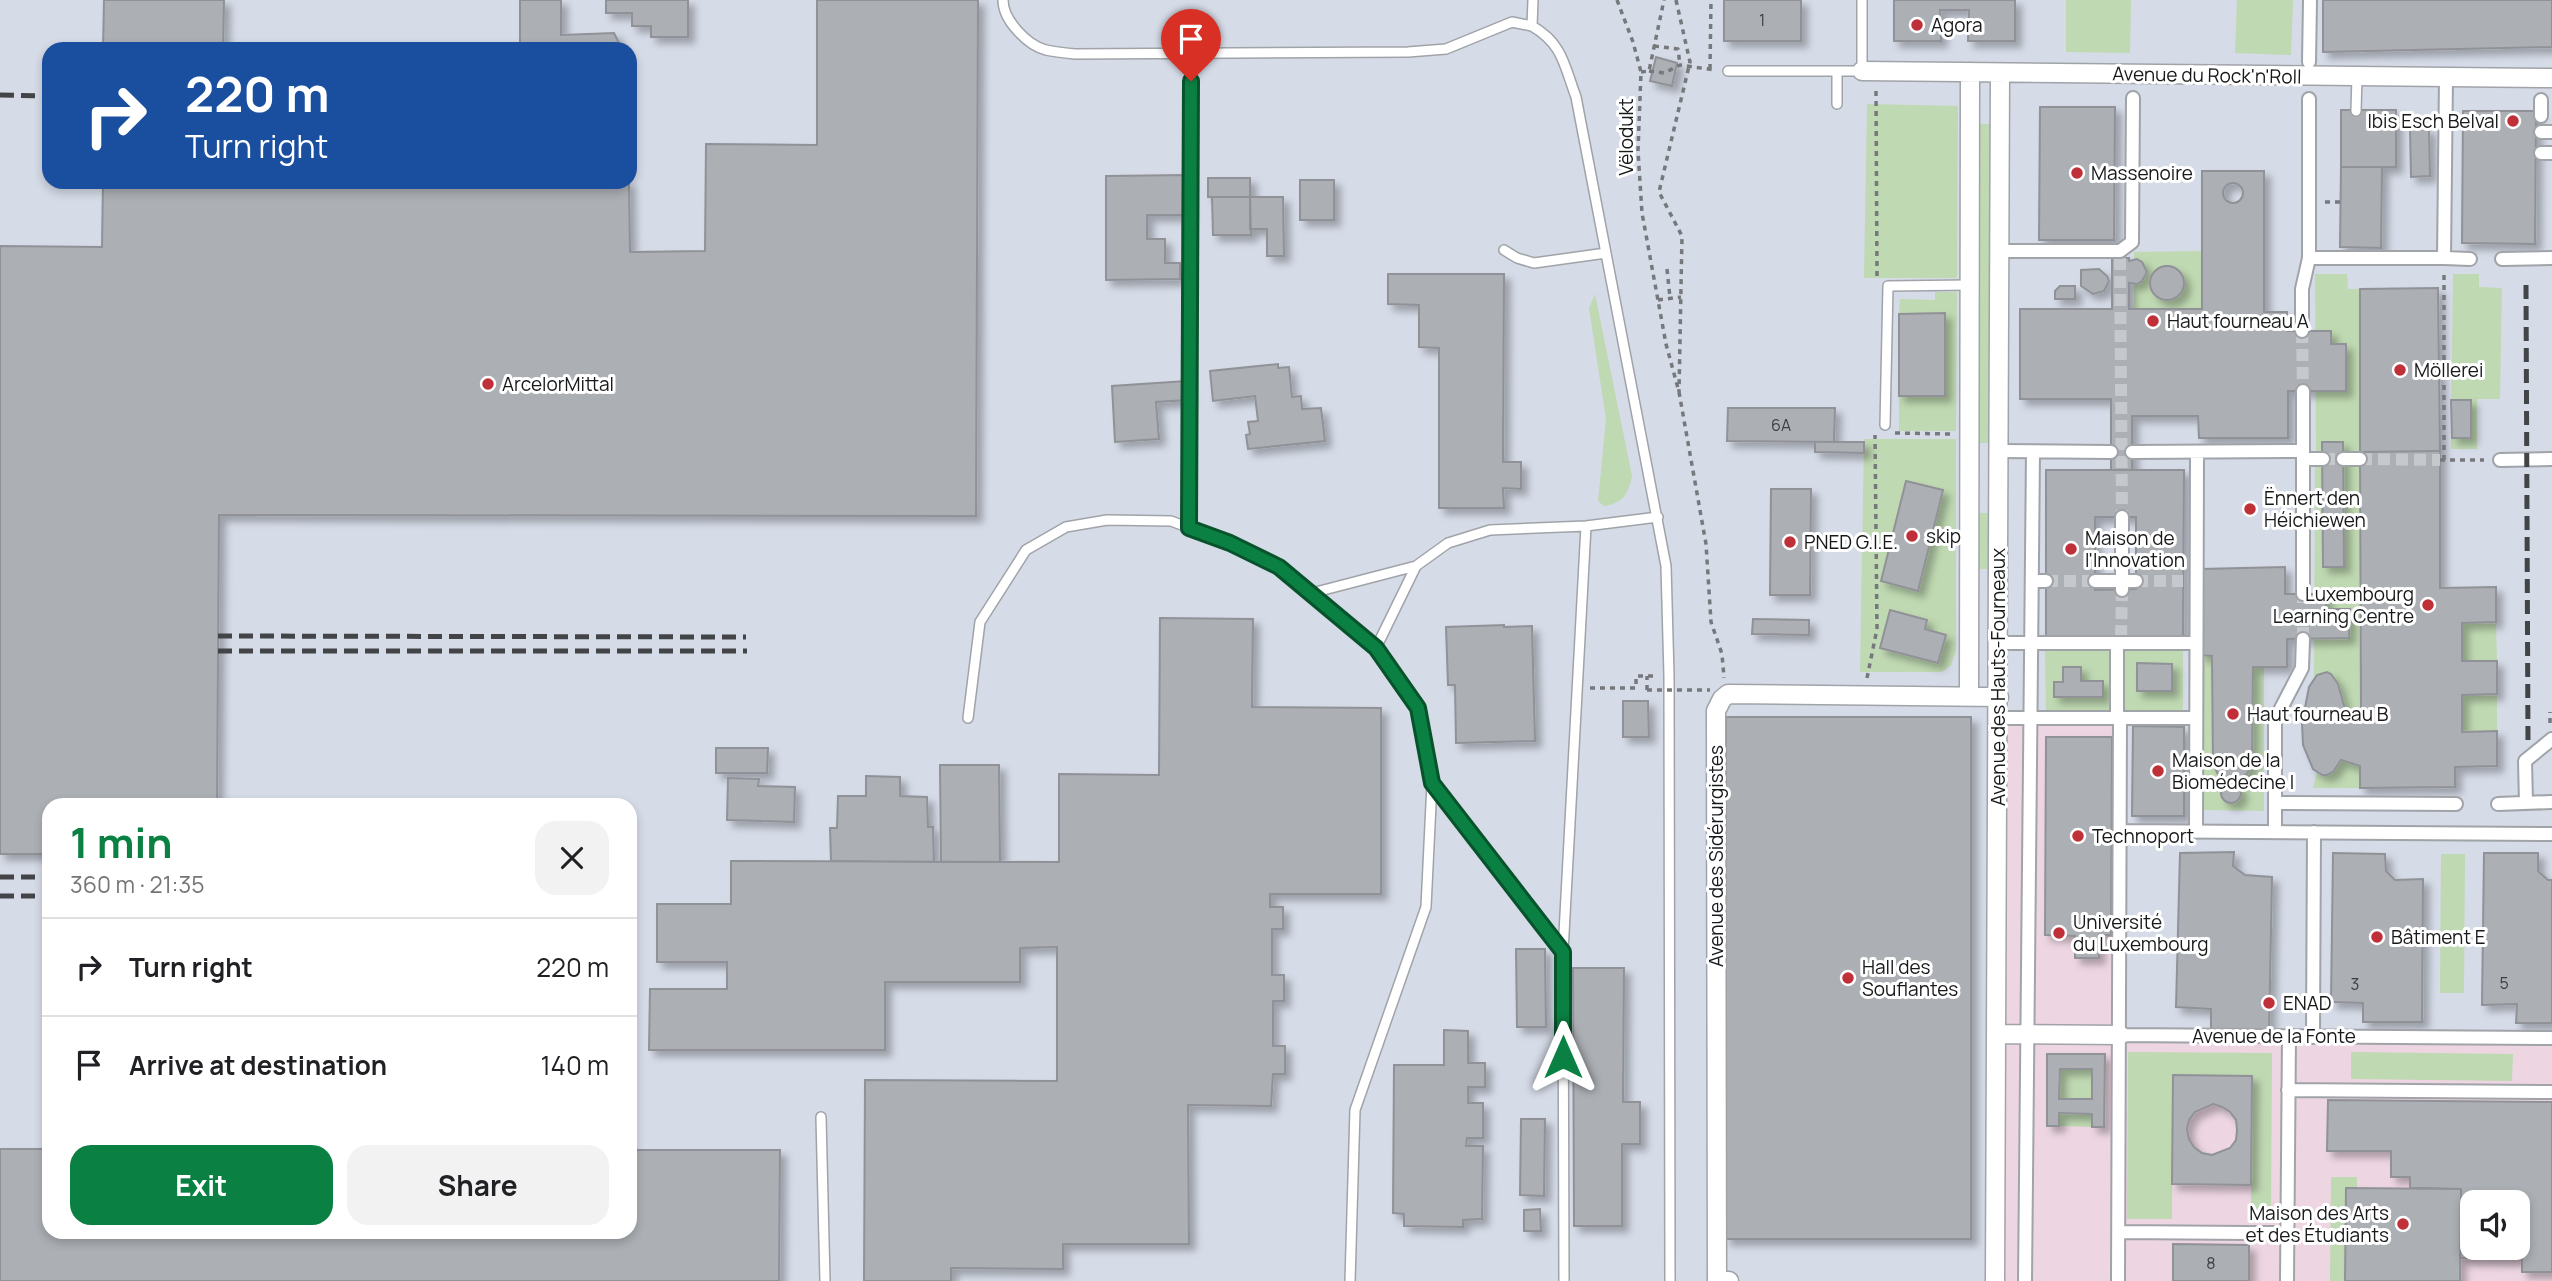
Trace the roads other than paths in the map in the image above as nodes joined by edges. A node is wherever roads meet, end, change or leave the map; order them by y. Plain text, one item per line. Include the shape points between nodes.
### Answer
1 (1003, 0) edge
2 (1533, 0) edge
3 (1862, 0) edge
4 (2310, 0) edge
5 (1532, 26) junction
6 (1191, 53) junction
7 (2309, 62) dead end
8 (1728, 71) dead end
9 (1837, 71) junction
10 (1869, 71) junction
11 (1970, 72) junction
12 (2000, 73) junction
13 (2357, 76) junction
14 (2446, 77) junction
15 (2552, 78) edge
16 (2133, 98) dead end
17 (2309, 99) dead end
18 (2541, 100) dead end
19 (1837, 104) dead end
20 (2356, 111) dead end
21 (2541, 116) dead end
22 (1504, 250) dead end
23 (2000, 251) junction
24 (1606, 253) junction
25 (2309, 258) junction
26 (2444, 258) junction
27 (2552, 258) edge
28 (2470, 259) dead end
29 (2502, 259) dead end
30 (1970, 285) junction
31 (2302, 331) tunnel mouth
32 (2302, 391) tunnel mouth
33 (1885, 425) dead end
34 (1999, 452) junction
35 (2033, 452) junction
36 (2111, 452) dead end
37 (2132, 452) dead end
38 (2197, 452) junction
39 (2303, 455) junction
40 (2323, 459) tunnel mouth
41 (2360, 459) tunnel mouth
42 (2552, 459) edge
43 (2343, 460) tunnel mouth
44 (2500, 460) road end
45 (1658, 517) junction
46 (2122, 517) tunnel mouth
47 (1586, 526) junction
48 (1189, 528) junction
49 (1416, 566) junction
50 (2032, 581) junction
51 (2046, 581) tunnel mouth
52 (2095, 581) tunnel mouth
53 (2136, 581) tunnel mouth
54 (2122, 585) junction
55 (1312, 593) junction
56 (2303, 594) tunnel mouth
57 (2303, 639) tunnel mouth
58 (2120, 641) junction
59 (1999, 643) junction
60 (2031, 643) junction
61 (2196, 643) junction
62 (1376, 648) junction
63 (1969, 696) junction
64 (1999, 697) junction
65 (968, 718) dead end
66 (1998, 718) junction
67 (2031, 718) junction
68 (2118, 718) junction
69 (2196, 718) junction
70 (2552, 739) edge
71 (1432, 783) junction
72 (2552, 802) edge
73 (2275, 803) junction
74 (2526, 803) junction
75 (2456, 804) dead end
76 (2498, 804) dead end
77 (2121, 831) junction
78 (2196, 832) junction
79 (2275, 832) junction
80 (2314, 832) junction
81 (2552, 834) edge
82 (1563, 952) junction
83 (1996, 1034) junction
84 (2027, 1034) junction
85 (2120, 1035) junction
86 (2289, 1036) junction
87 (2313, 1037) junction
88 (2552, 1038) edge
89 (2288, 1090) junction
90 (2552, 1092) edge
91 (821, 1117) dead end
92 (2119, 1232) junction
93 (2287, 1233) junction
94 (825, 1281) edge
95 (1350, 1281) edge
96 (1564, 1281) edge
97 (1670, 1281) edge
98 (1729, 1281) edge
99 (1995, 1281) edge
100 (2025, 1281) edge
101 (2118, 1281) edge
102 (2287, 1281) edge

1 - 6 lane via 1018,32 1043,50
2 - 5 lane
3 - 10 lane
4 - 7 street
5 - 6 lane via 1513,22 1446,49
5 - 24 lane via 1558,47 1576,97
6 - 48 lane
8 - 9 lane
9 - 10 lane
9 - 19 lane
10 - 11 street, Avenue du Rock'n'Roll
11 - 12 street, Avenue du Rock'n'Roll
11 - 30 street, Avenue des Hauts-Fourneaux
12 - 13 street, Avenue du Rock'n'Roll
12 - 23 street, Avenue des Hauts-Fourneaux
13 - 14 street, Avenue du Rock'n'Roll
13 - 20 lane
14 - 15 street, Avenue du Rock'n'Roll
14 - 26 street
16 - 23 street via 2132,242 2120,255
17 - 25 street
18 - 21 street
22 - 24 lane via 1534,262
23 - 34 street, Avenue des Hauts-Fourneaux
24 - 45 lane
25 - 26 street
25 - 31 street via 2302,289
26 - 28 street
27 - 29 street
30 - 33 lane via 1888,286
30 - 63 street, Avenue des Hauts-Fourneaux
32 - 39 street
34 - 35 street
34 - 59 street, Avenue des Hauts-Fourneaux
35 - 36 street
35 - 50 street, Avenue des Hauts-Fourneaux
37 - 38 street
38 - 39 street
38 - 61 street via 2190,581
39 - 40 street
39 - 56 street
41 - 43 street
42 - 44 street
45 - 47 lane
45 - 97 lane via 1666,566 1670,676
46 - 54 street
47 - 49 lane via 1490,530 1448,543
47 - 82 lane
48 - 55 lane via 1279,567
48 - 65 lane via 1171,521 1107,520 1066,527 1026,550 980,622
49 - 55 lane
49 - 62 lane
50 - 51 street
50 - 60 street, Avenue des Hauts-Fourneaux
52 - 54 street
53 - 54 street
55 - 62 lane
57 - 73 street via 2302,668 2275,720
58 - 60 street
58 - 61 street
58 - 68 street
59 - 60 street
59 - 64 street, Avenue des Hauts-Fourneaux
60 - 67 street, Avenue des Hauts-Fourneaux
61 - 69 street
62 - 71 lane via 1418,708
63 - 64 street
63 - 98 street, Avenue des Sidérurgistes via 1728,694 1716,712 1717,1281
64 - 66 street, Avenue des Hauts-Fourneaux
66 - 67 street
66 - 83 street, Avenue des Hauts-Fourneaux
67 - 68 street
67 - 84 street, Avenue des Hauts-Fourneaux
68 - 69 street
68 - 77 street
69 - 78 street
70 - 74 street via 2525,761
71 - 82 lane
71 - 95 lane via 1426,907 1355,1110
72 - 74 street
73 - 75 street
73 - 79 street
74 - 76 street
77 - 78 street
77 - 85 street
78 - 79 street
79 - 80 street
80 - 81 street
80 - 87 street
82 - 96 lane
83 - 84 street, Avenue de la Fonte
83 - 99 street, Avenue des Hauts-Fourneaux
84 - 85 street, Avenue de la Fonte
84 - 100 street, Avenue des Hauts-Fourneaux
85 - 86 street, Avenue de la Fonte
85 - 92 street
86 - 87 street, Avenue de la Fonte
86 - 89 street
87 - 88 street, Avenue de la Fonte
89 - 90 street via 2523,1097
89 - 93 street
91 - 94 lane
92 - 93 street
92 - 101 street
93 - 102 street

